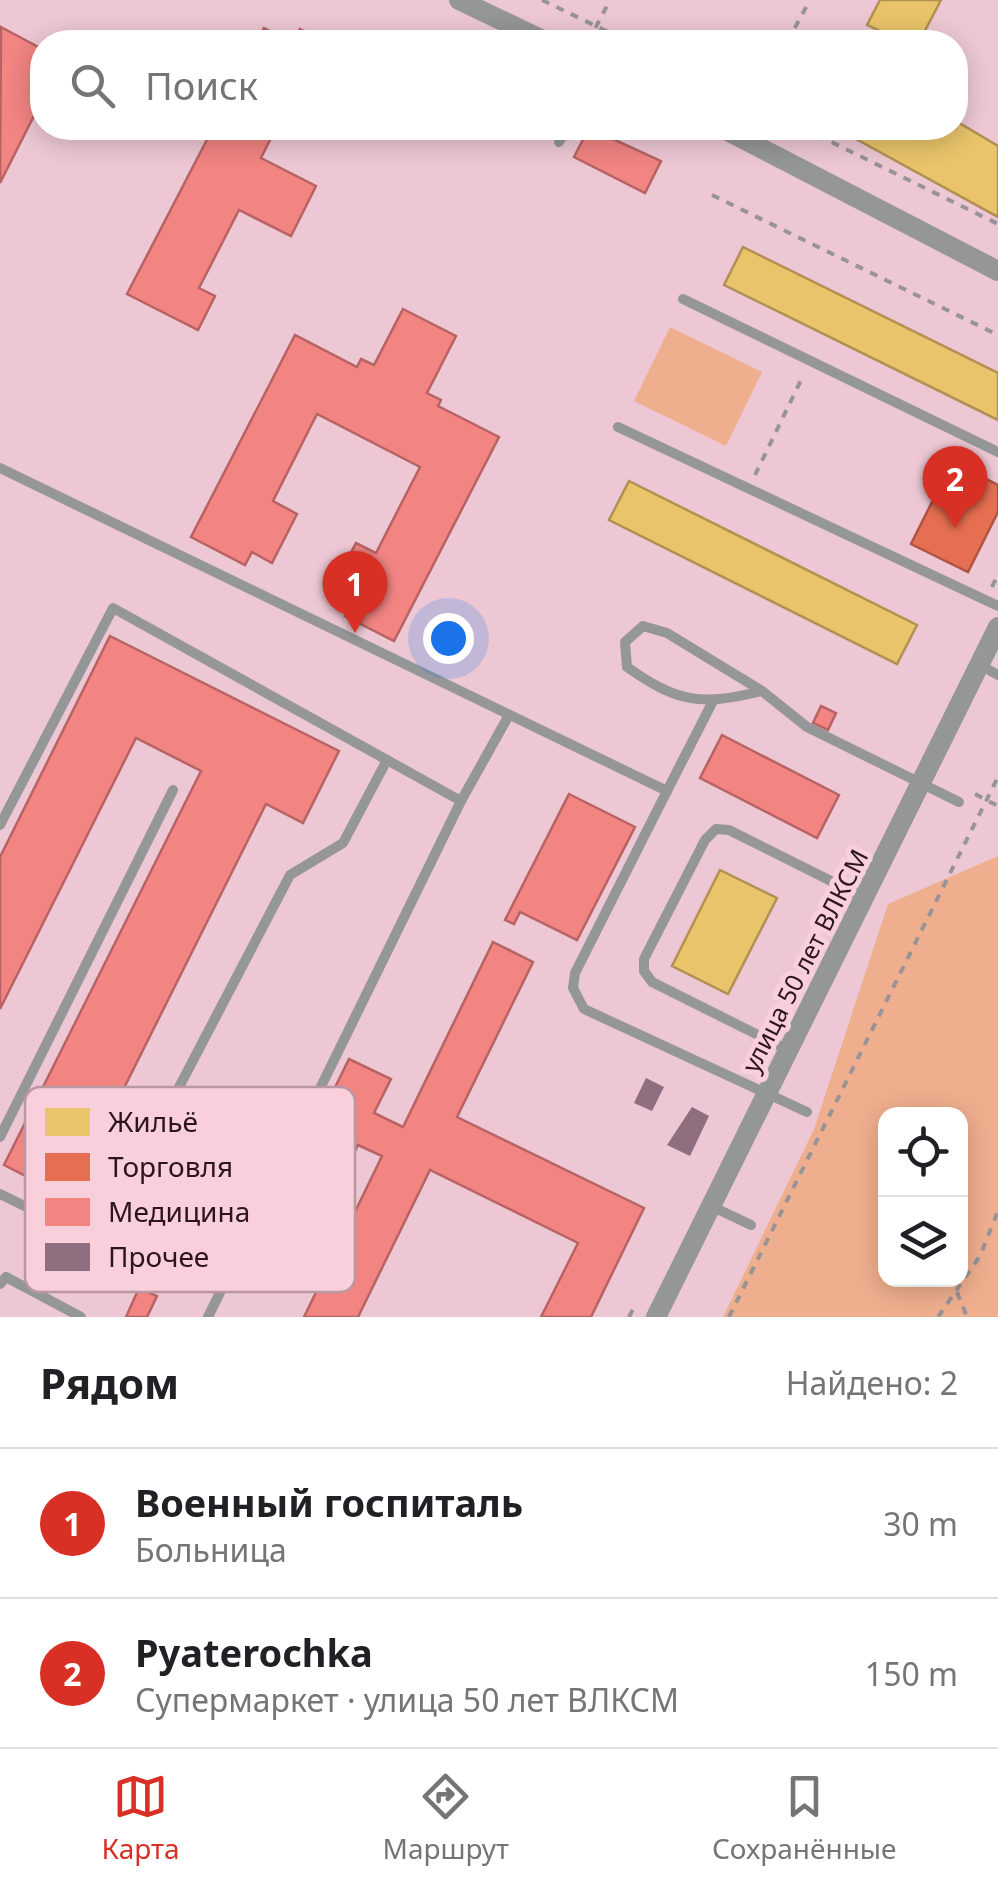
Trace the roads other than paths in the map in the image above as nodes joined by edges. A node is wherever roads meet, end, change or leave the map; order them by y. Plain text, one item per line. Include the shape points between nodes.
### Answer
1 (460, 0) edge
2 (523, 30) edge
3 (745, 140) edge
4 (998, 271) edge
5 (683, 299) dead end
6 (618, 427) dead end
7 (998, 452) edge
8 (0, 468) edge
9 (998, 606) edge
10 (998, 627) edge
11 (989, 670) edge
12 (762, 690) junction
13 (712, 701) junction
14 (509, 714) junction
15 (386, 760) junction
16 (922, 782) junction
17 (174, 790) dead end
18 (667, 791) junction
19 (461, 801) junction
20 (959, 802) dead end
21 (0, 825) edge
22 (865, 898) junction
23 (788, 1051) junction
24 (25, 1087) edge
25 (25, 1087) edge
26 (179, 1087) edge
27 (321, 1087) edge
28 (767, 1094) junction
29 (808, 1112) dead end
30 (0, 1137) edge
31 (0, 1194) edge
32 (25, 1206) edge
33 (712, 1206) junction
34 (750, 1225) dead end
35 (0, 1284) edge
36 (25, 1287) edge
37 (34, 1292) edge
38 (220, 1292) edge
39 (81, 1317) edge
40 (208, 1317) edge
41 (656, 1317) edge

1 - 2 street
3 - 4 street
5 - 7 lane
6 - 9 lane
8 - 14 lane
10 - 11 street, улица 50 лет ВЛКСМ
11 - 16 street, улица 50 лет ВЛКСМ
12 - 13 lane
12 - 13 lane via 667,633 643,626 626,642 628,666 645,679 688,701
12 - 16 lane via 806,728
13 - 18 lane
14 - 18 lane
14 - 19 lane
15 - 19 lane
15 - 21 lane via 113,608
15 - 26 lane via 343,843 290,875
16 - 20 lane
16 - 22 street, улица 50 лет ВЛКСМ
17 - 25 lane
18 - 28 lane via 575,973 577,1001
19 - 27 lane
22 - 23 street, улица 50 лет ВЛКСМ
22 - 23 lane via 729,830 716,830 644,958 652,982
23 - 28 street, улица 50 лет ВЛКСМ
24 - 30 lane
28 - 29 lane
28 - 33 street, улица 50 лет ВЛКСМ
31 - 32 lane
33 - 34 lane
33 - 41 street, улица 50 лет ВЛКСМ
35 - 36 lane via 6,1277
37 - 39 lane
38 - 40 lane

